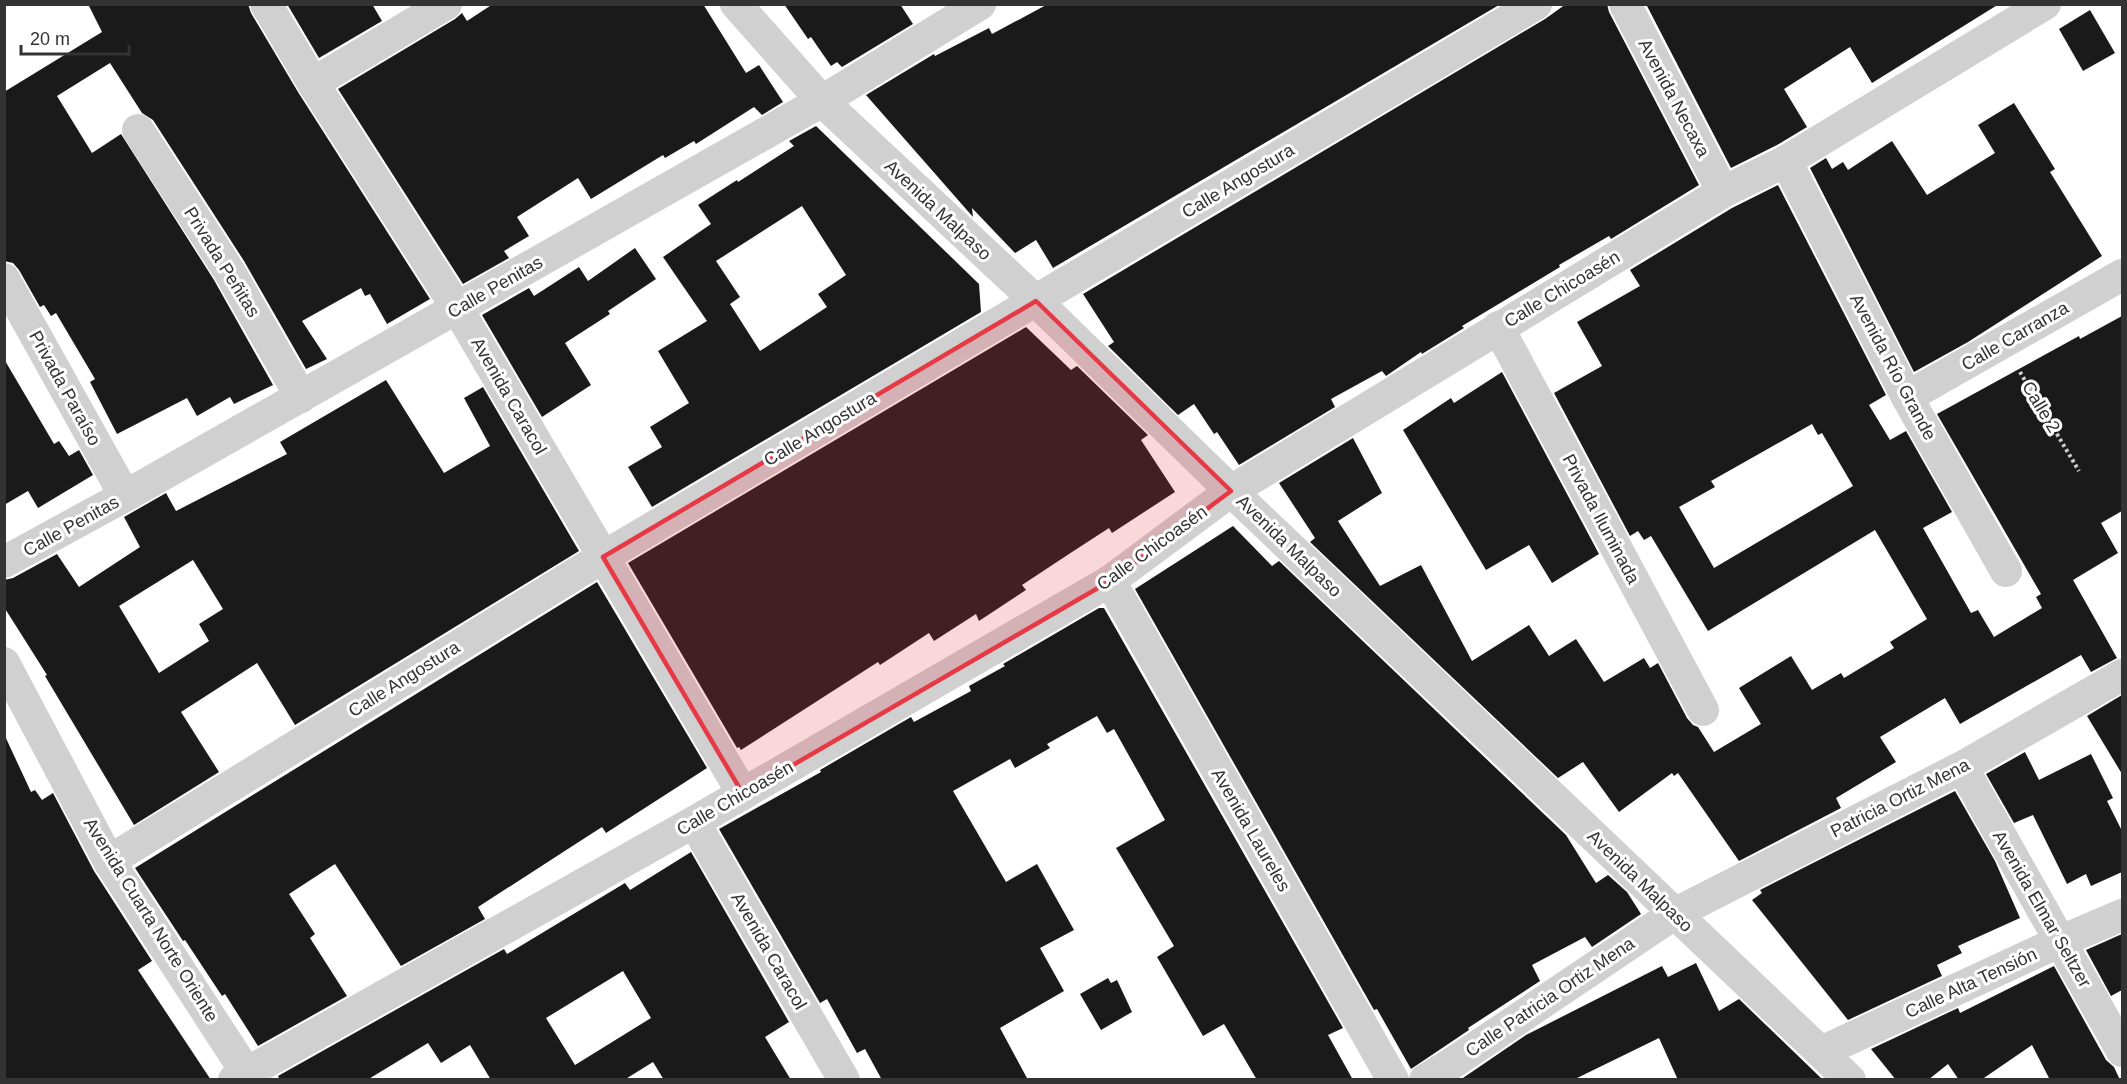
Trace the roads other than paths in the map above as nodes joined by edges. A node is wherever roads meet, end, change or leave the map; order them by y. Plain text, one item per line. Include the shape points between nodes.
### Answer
1 (266, 4) edge
2 (446, 4) edge
3 (736, 4) edge
4 (981, 4) edge
5 (1536, 4) edge
6 (1625, 4) edge
7 (2045, 4) edge
8 (313, 83) junction
9 (822, 101) junction
10 (138, 130) dead end
11 (1786, 161) junction
12 (1723, 192) junction
13 (2122, 274) edge
14 (4, 279) edge
15 (1036, 301) junction
16 (458, 308) junction
17 (1498, 327) junction
18 (302, 397) junction
19 (1907, 397) junction
20 (1231, 491) junction
21 (126, 496) junction
22 (603, 557) junction
23 (4, 562) edge
24 (2006, 571) dead end
25 (1110, 581) junction
26 (4, 663) edge
27 (2122, 675) edge
28 (1703, 710) dead end
29 (1962, 767) junction
30 (743, 794) junction
31 (694, 822) junction
32 (109, 861) junction
33 (1674, 914) junction
34 (2122, 915) edge
35 (2061, 941) junction
36 (2122, 1051) edge
37 (1821, 1052) junction
38 (1442, 1075) edge
39 (244, 1077) edge
40 (844, 1080) edge
41 (1393, 1080) edge
42 (1850, 1080) edge

1 - 8 street, Avenida Caracol
2 - 8 street
3 - 9 street, Avenida Malpaso
4 - 9 street, Calle Penitas
5 - 15 street, Calle Angostura
6 - 12 street, Avenida Necaxa
7 - 11 street, Calle Chicoasén
8 - 16 street, Avenida Caracol
9 - 15 street, Avenida Malpaso
9 - 16 street, Calle Penitas
10 - 18 street, Privada Peñitas via 230,271
11 - 12 street, Calle Chicoasén
11 - 19 street, Avenida Río Grande
12 - 17 street, Calle Chicoasén
13 - 19 street, Calle Carranza
14 - 21 street, Privada Paraíso
15 - 20 street, Avenida Malpaso
15 - 22 street, Calle Angostura
16 - 18 street, Calle Penitas
16 - 22 street, Avenida Caracol
17 - 20 street, Calle Chicoasén
17 - 28 street, Privada Iluminada
18 - 21 street, Calle Penitas
19 - 24 street, Avenida Río Grande
20 - 25 street, Calle Chicoasén
20 - 33 street, Avenida Malpaso
21 - 23 street, Calle Penitas
22 - 30 street, Avenida Caracol
22 - 32 street, Calle Angostura
25 - 30 street, Calle Chicoasén
25 - 41 street, Avenida Laureles
26 - 32 street, Avenida Cuarta Norte Oriente
27 - 29 street, Patricia Ortiz Mena
29 - 33 street, Patricia Ortiz Mena
29 - 35 street, Avenida Elmar Seltzer
30 - 31 street, Calle Chicoasén
31 - 39 street, Calle Chicoasén
31 - 40 street, Avenida Caracol
32 - 39 street, Avenida Cuarta Norte Oriente
33 - 37 street, Avenida Malpaso
33 - 38 street, Calle Patricia Ortiz Mena
34 - 35 street, Calle Alta Tensión
35 - 36 street, Avenida Elmar Seltzer
35 - 37 street, Calle Alta Tensión
37 - 42 street, Avenida Malpaso

